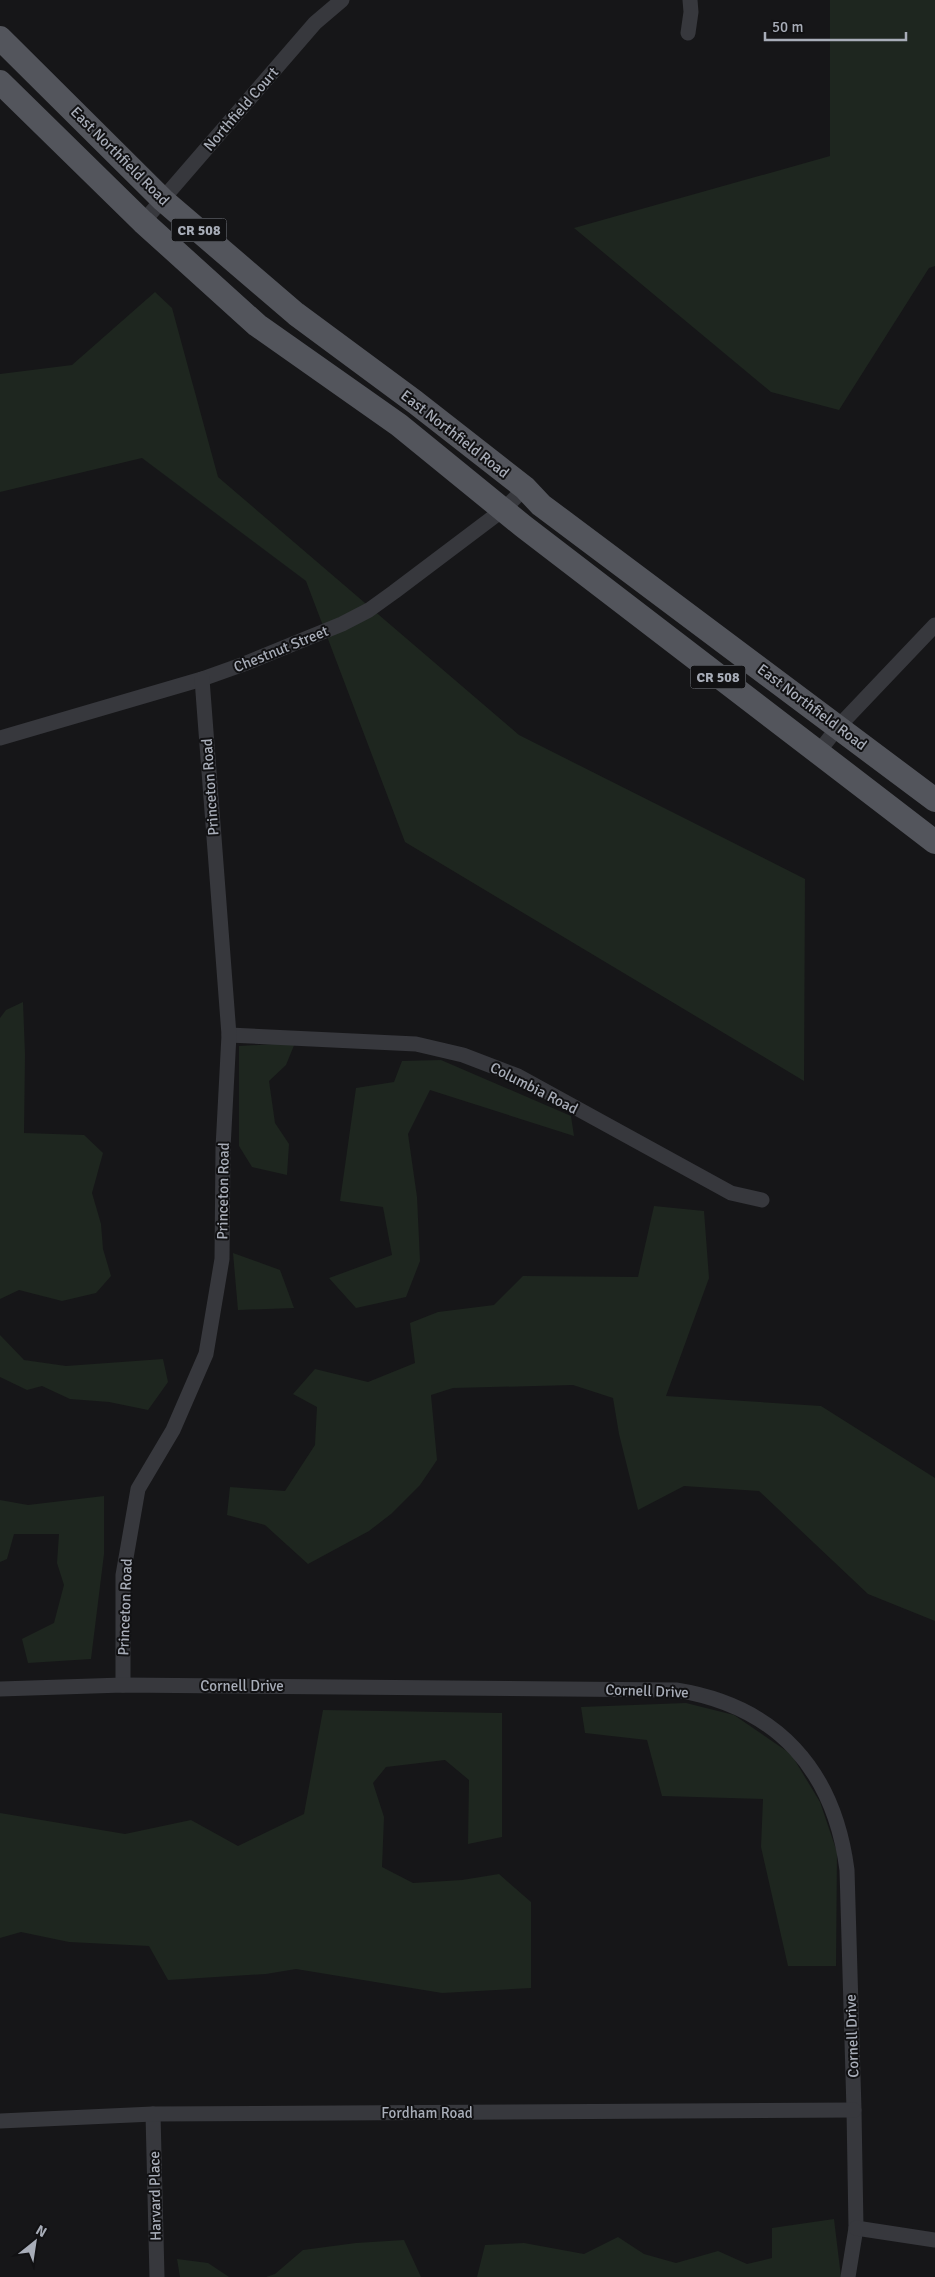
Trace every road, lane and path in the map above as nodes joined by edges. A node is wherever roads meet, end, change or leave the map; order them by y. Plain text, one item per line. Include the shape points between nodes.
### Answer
1 (342, 0) edge
2 (690, 0) edge
3 (688, 33) dead end
4 (0, 38) edge
5 (36, 72) junction
6 (7, 89) edge
7 (163, 200) junction
8 (143, 222) junction
9 (525, 488) junction
10 (504, 509) junction
11 (935, 625) edge
12 (202, 679) junction
13 (838, 727) junction
14 (0, 738) edge
15 (817, 754) junction
16 (935, 800) edge
17 (935, 842) edge
18 (229, 1035) junction
19 (762, 1200) dead end
20 (124, 1685) junction
21 (0, 1689) edge
22 (854, 2110) junction
23 (153, 2114) junction
24 (0, 2121) edge
25 (856, 2228) junction
26 (935, 2240) edge
27 (157, 2277) edge
28 (848, 2277) edge

1 - 7 street, Northfield Court via 314,23
2 - 3 street
4 - 5 main road, East Northfield Road / CR 508
5 - 6 main road
5 - 7 main road, East Northfield Road / CR 508
6 - 8 main road, East Northfield Road / CR 508
7 - 8 street, Northfield Court
7 - 9 main road, East Northfield Road / CR 508 via 296,314
8 - 10 main road, East Northfield Road / CR 508 via 257,325 398,425
9 - 10 street, Chestnut Street
9 - 13 main road, East Northfield Road / CR 508 via 549,510
10 - 12 street, Chestnut Street via 370,610 333,628
10 - 15 main road, East Northfield Road / CR 508
11 - 13 street
12 - 14 street, Chestnut Street
12 - 18 street, Princeton Road
13 - 15 street
13 - 16 main road, East Northfield Road / CR 508
15 - 17 main road, East Northfield Road / CR 508
18 - 19 street, Columbia Road via 416,1044 463,1055 518,1076 731,1193
18 - 20 street, Princeton Road via 222,1259 206,1354 173,1430 138,1489 123,1575
20 - 21 street, Cornell Drive
20 - 22 street, Cornell Drive via 676,1690 715,1698 752,1715 784,1738 811,1769 831,1804 840,1829 847,1870
22 - 23 street, Fordham Road
22 - 25 street, Cornell Drive
23 - 24 street, Fordham Road
23 - 27 street, Harvard Place
25 - 26 street
25 - 28 street, Cornell Drive

